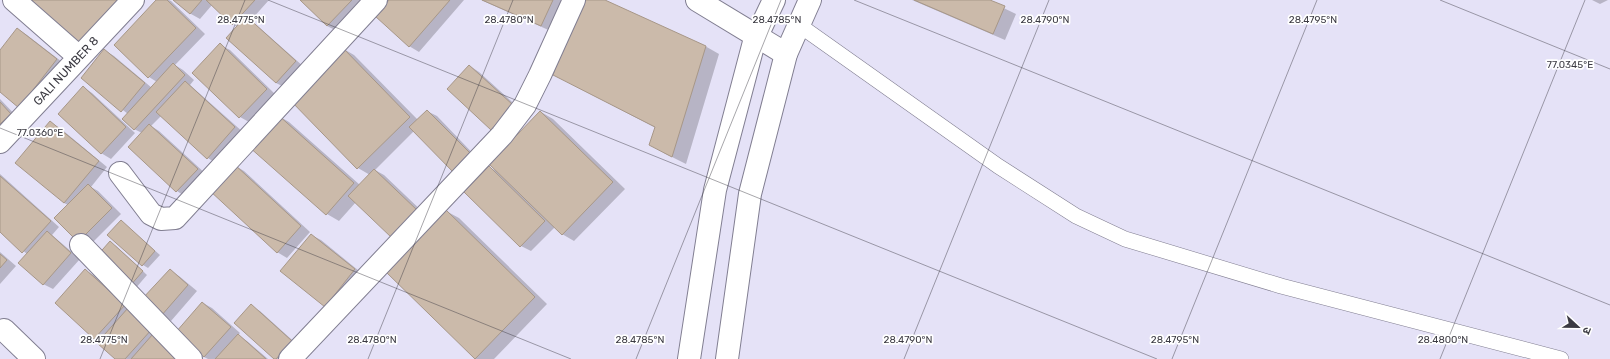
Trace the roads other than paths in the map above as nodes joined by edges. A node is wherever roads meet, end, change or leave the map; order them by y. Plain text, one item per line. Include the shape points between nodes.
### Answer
1 (14, 0) edge
2 (133, 0) edge
3 (376, 0) edge
4 (574, 0) edge
5 (697, 0) edge
6 (774, 0) edge
7 (809, 0) edge
8 (799, 25) junction
9 (757, 37) junction
10 (786, 54) junction
11 (79, 57) junction
12 (0, 142) edge
13 (120, 174) dead end
14 (81, 245) dead end
15 (4, 330) dead end
16 (34, 359) edge
17 (191, 359) edge
18 (290, 359) edge
19 (689, 359) edge
20 (727, 359) edge
21 (1562, 359) edge

1 - 11 street
2 - 11 street, GALI NUMBER 8
3 - 13 street via 174,218 161,219 151,214
4 - 18 street via 525,105 502,135
5 - 9 street
6 - 9 street
7 - 8 street
8 - 10 street
8 - 21 lane via 998,166 1076,216 1125,239 1281,286
9 - 10 street
9 - 19 street via 715,190
10 - 20 street via 750,194
11 - 12 street, GALI NUMBER 8
14 - 17 street
15 - 16 street

